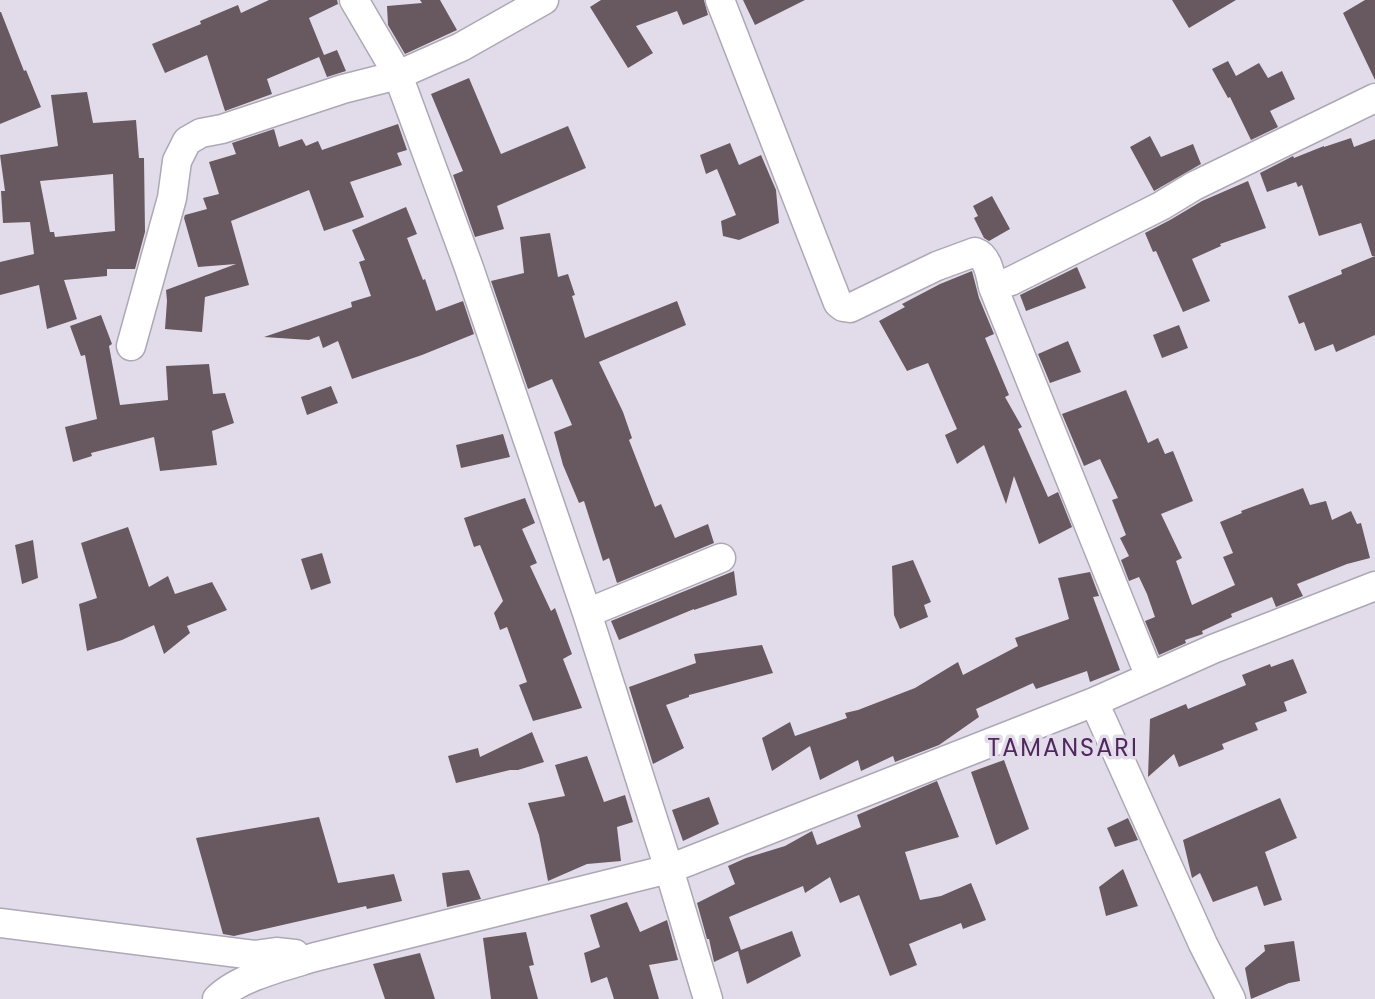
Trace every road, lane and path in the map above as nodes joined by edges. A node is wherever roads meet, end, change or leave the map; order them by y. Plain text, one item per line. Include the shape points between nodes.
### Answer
1 (354, 0) edge
2 (544, 0) edge
3 (720, 0) edge
4 (398, 75) junction
5 (1375, 98) edge
6 (993, 288) junction
7 (131, 346) dead end
8 (721, 558) dead end
9 (1375, 586) edge
10 (587, 613) junction
11 (1150, 677) junction
12 (1094, 702) junction
13 (670, 869) junction
14 (0, 923) edge
15 (315, 957) junction
16 (217, 999) edge
17 (708, 999) edge
18 (1231, 999) edge

1 - 4 street
2 - 4 street via 461,47
3 - 6 street via 838,303 850,308 975,252 986,260
4 - 7 street via 187,141 177,161 172,198
4 - 10 street
5 - 6 street
6 - 11 street
8 - 10 street
9 - 11 street
10 - 13 street
11 - 12 street
12 - 13 street
12 - 18 street
13 - 15 street
13 - 17 street
14 - 15 street via 254,955 276,952
15 - 16 street via 247,980

